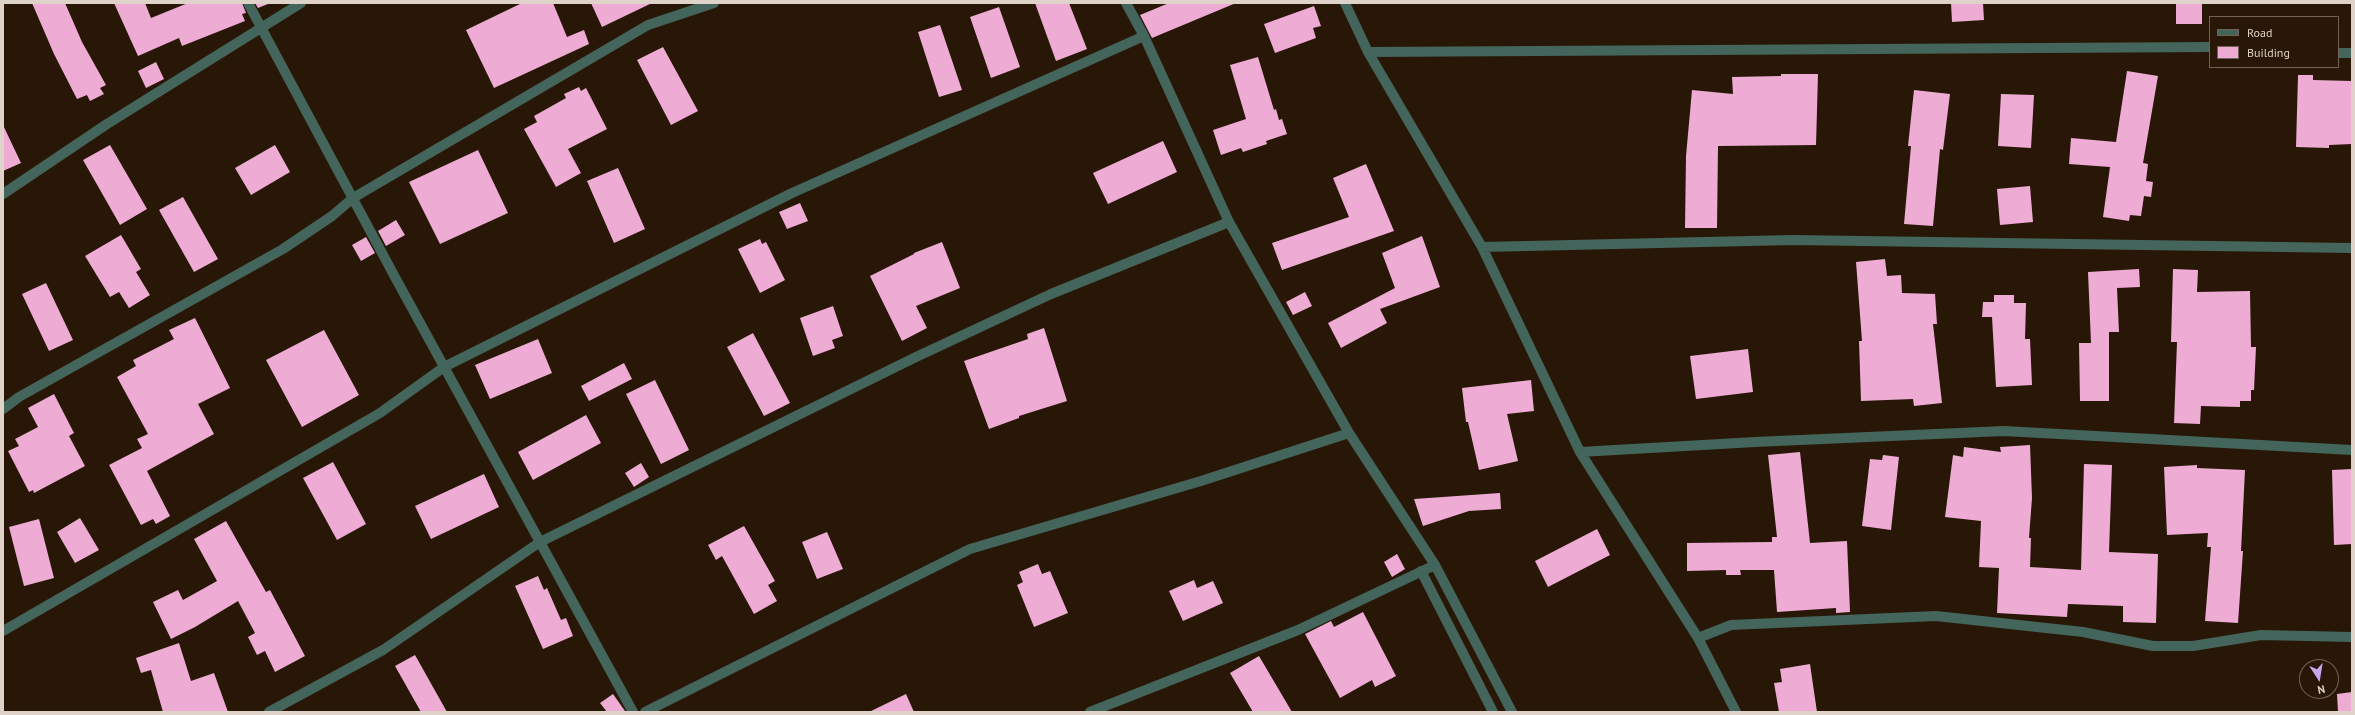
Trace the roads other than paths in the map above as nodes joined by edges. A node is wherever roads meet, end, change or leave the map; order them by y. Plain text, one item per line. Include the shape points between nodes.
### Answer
1 (248, 3) edge
2 (301, 3) edge
3 (714, 3) edge
4 (1126, 3) edge
5 (1345, 3) edge
6 (262, 28) junction
7 (1144, 36) junction
8 (2209, 46) edge
9 (1368, 52) junction
10 (2339, 52) edge
11 (2352, 53) edge
12 (3, 194) edge
13 (352, 198) junction
14 (1229, 222) junction
15 (1482, 247) junction
16 (2352, 248) edge
17 (444, 368) junction
18 (3, 409) edge
19 (1349, 432) junction
20 (2352, 450) edge
21 (1580, 452) junction
22 (540, 542) junction
23 (1434, 565) junction
24 (1422, 571) junction
25 (3, 631) edge
26 (2352, 637) edge
27 (1698, 638) junction
28 (269, 712) edge
29 (633, 712) edge
30 (645, 712) edge
31 (1090, 712) edge
32 (1493, 712) edge
33 (1512, 712) edge
34 (1736, 712) edge

1 - 6 street
2 - 6 street
3 - 13 street via 648,25
4 - 7 street
5 - 9 street
6 - 12 street via 107,124
6 - 13 street
7 - 14 street
7 - 17 street via 792,193
8 - 9 street
9 - 15 street
10 - 11 street
13 - 17 street
13 - 18 street via 332,216 283,249 19,397
14 - 19 street
14 - 22 street via 1051,294 916,357
15 - 16 street via 1793,240
15 - 21 street
17 - 22 street
17 - 25 street via 380,413
19 - 23 street
19 - 30 street via 1201,481 970,549
20 - 21 street via 2004,431
21 - 27 street
22 - 28 street via 383,650
22 - 29 street
23 - 24 street
23 - 33 street
24 - 31 street via 1298,630
24 - 32 street
26 - 27 street via 2261,635 2193,646 2153,646 2083,632 1936,616 1731,625
27 - 34 street

